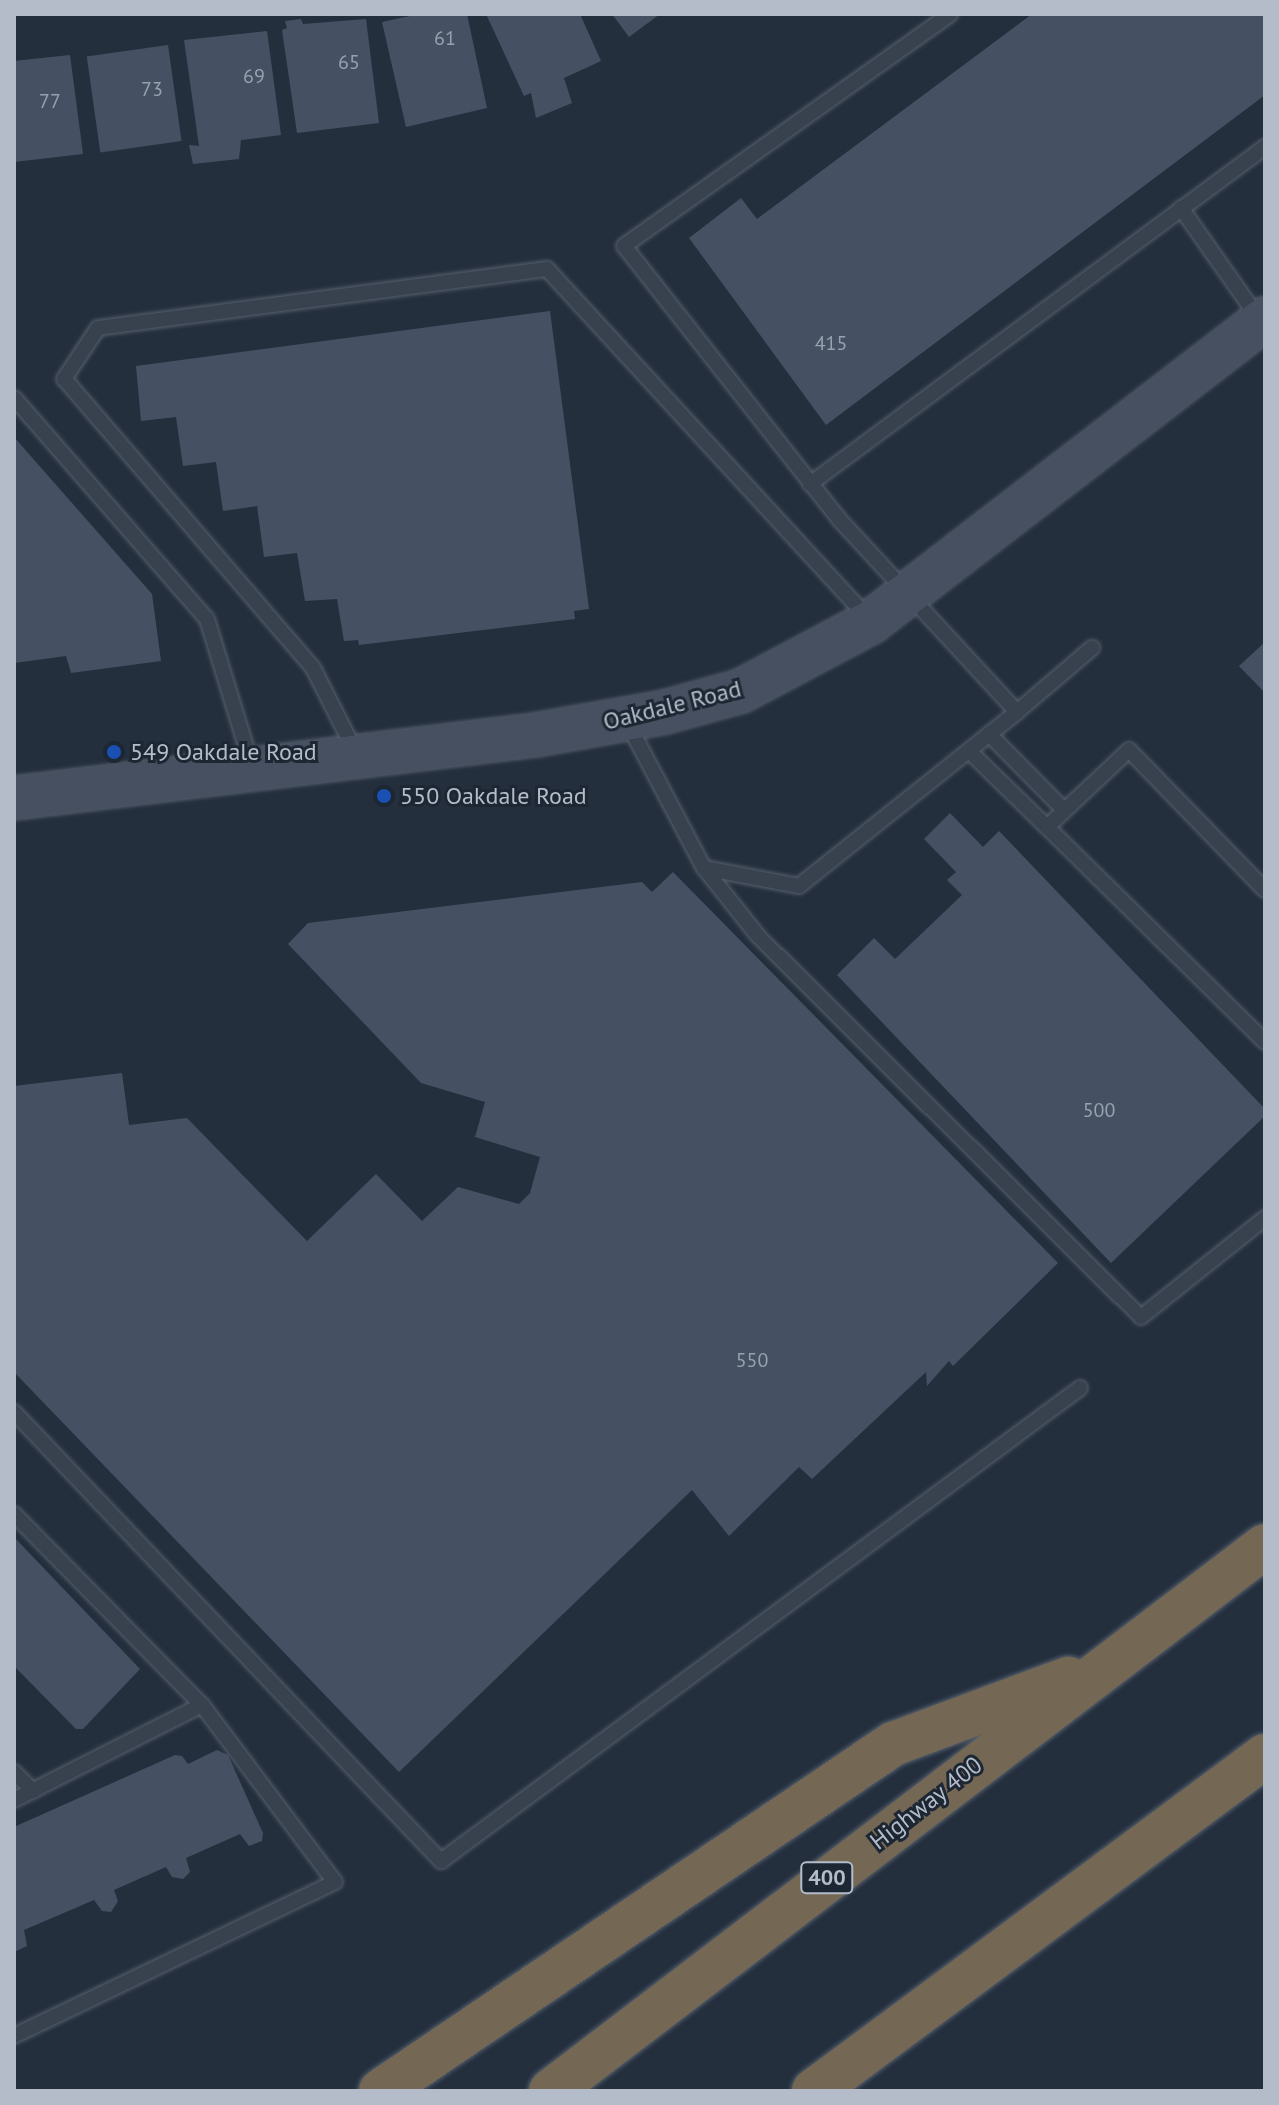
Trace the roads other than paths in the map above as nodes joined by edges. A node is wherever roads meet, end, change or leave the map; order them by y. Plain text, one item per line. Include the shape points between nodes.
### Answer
1 (950, 14) edge
2 (1265, 147) edge
3 (1181, 208) junction
4 (1263, 321) edge
5 (14, 398) edge
6 (810, 484) junction
7 (908, 597) junction
8 (871, 622) junction
9 (1092, 648) dead end
10 (1017, 712) junction
11 (625, 719) junction
12 (989, 734) junction
13 (969, 751) junction
14 (357, 755) junction
15 (253, 768) junction
16 (14, 798) edge
17 (1064, 810) junction
18 (1047, 827) junction
19 (704, 868) junction
20 (1265, 890) edge
21 (1265, 1042) edge
22 (1265, 1218) edge
23 (1080, 1388) dead end
24 (14, 1412) edge
25 (14, 1514) edge
26 (1265, 1546) edge
27 (1104, 1666) junction
28 (202, 1705) junction
29 (1265, 1756) edge
30 (14, 1772) edge
31 (33, 1791) junction
32 (14, 1800) edge
33 (14, 2036) edge
34 (381, 2091) edge
35 (551, 2091) edge
36 (814, 2091) edge

1 - 6 lane via 624,246
2 - 3 lane
3 - 4 lane
3 - 6 lane
4 - 7 street, Oakdale Road
5 - 15 lane via 207,619
6 - 7 lane
7 - 8 street, Oakdale Road
7 - 10 lane
8 - 11 street, Oakdale Road via 741,691
8 - 14 lane via 547,269 98,328 64,379 313,668
9 - 10 lane
10 - 12 lane
11 - 14 street, Oakdale Road
11 - 19 lane
12 - 13 lane
12 - 17 lane
13 - 18 lane
13 - 19 lane via 799,886
14 - 15 street, Oakdale Road
15 - 16 street, Oakdale Road
17 - 18 lane
17 - 20 lane via 1129,750
18 - 21 lane
19 - 22 lane via 758,936 1141,1317
23 - 24 lane via 441,1861
25 - 28 lane
26 - 27 highway, Highway 400 / 400
27 - 34 highway via 893,1744
27 - 35 highway, Highway 400 / 400
28 - 31 lane
28 - 33 lane via 335,1882
29 - 36 highway
30 - 31 lane
31 - 32 lane

